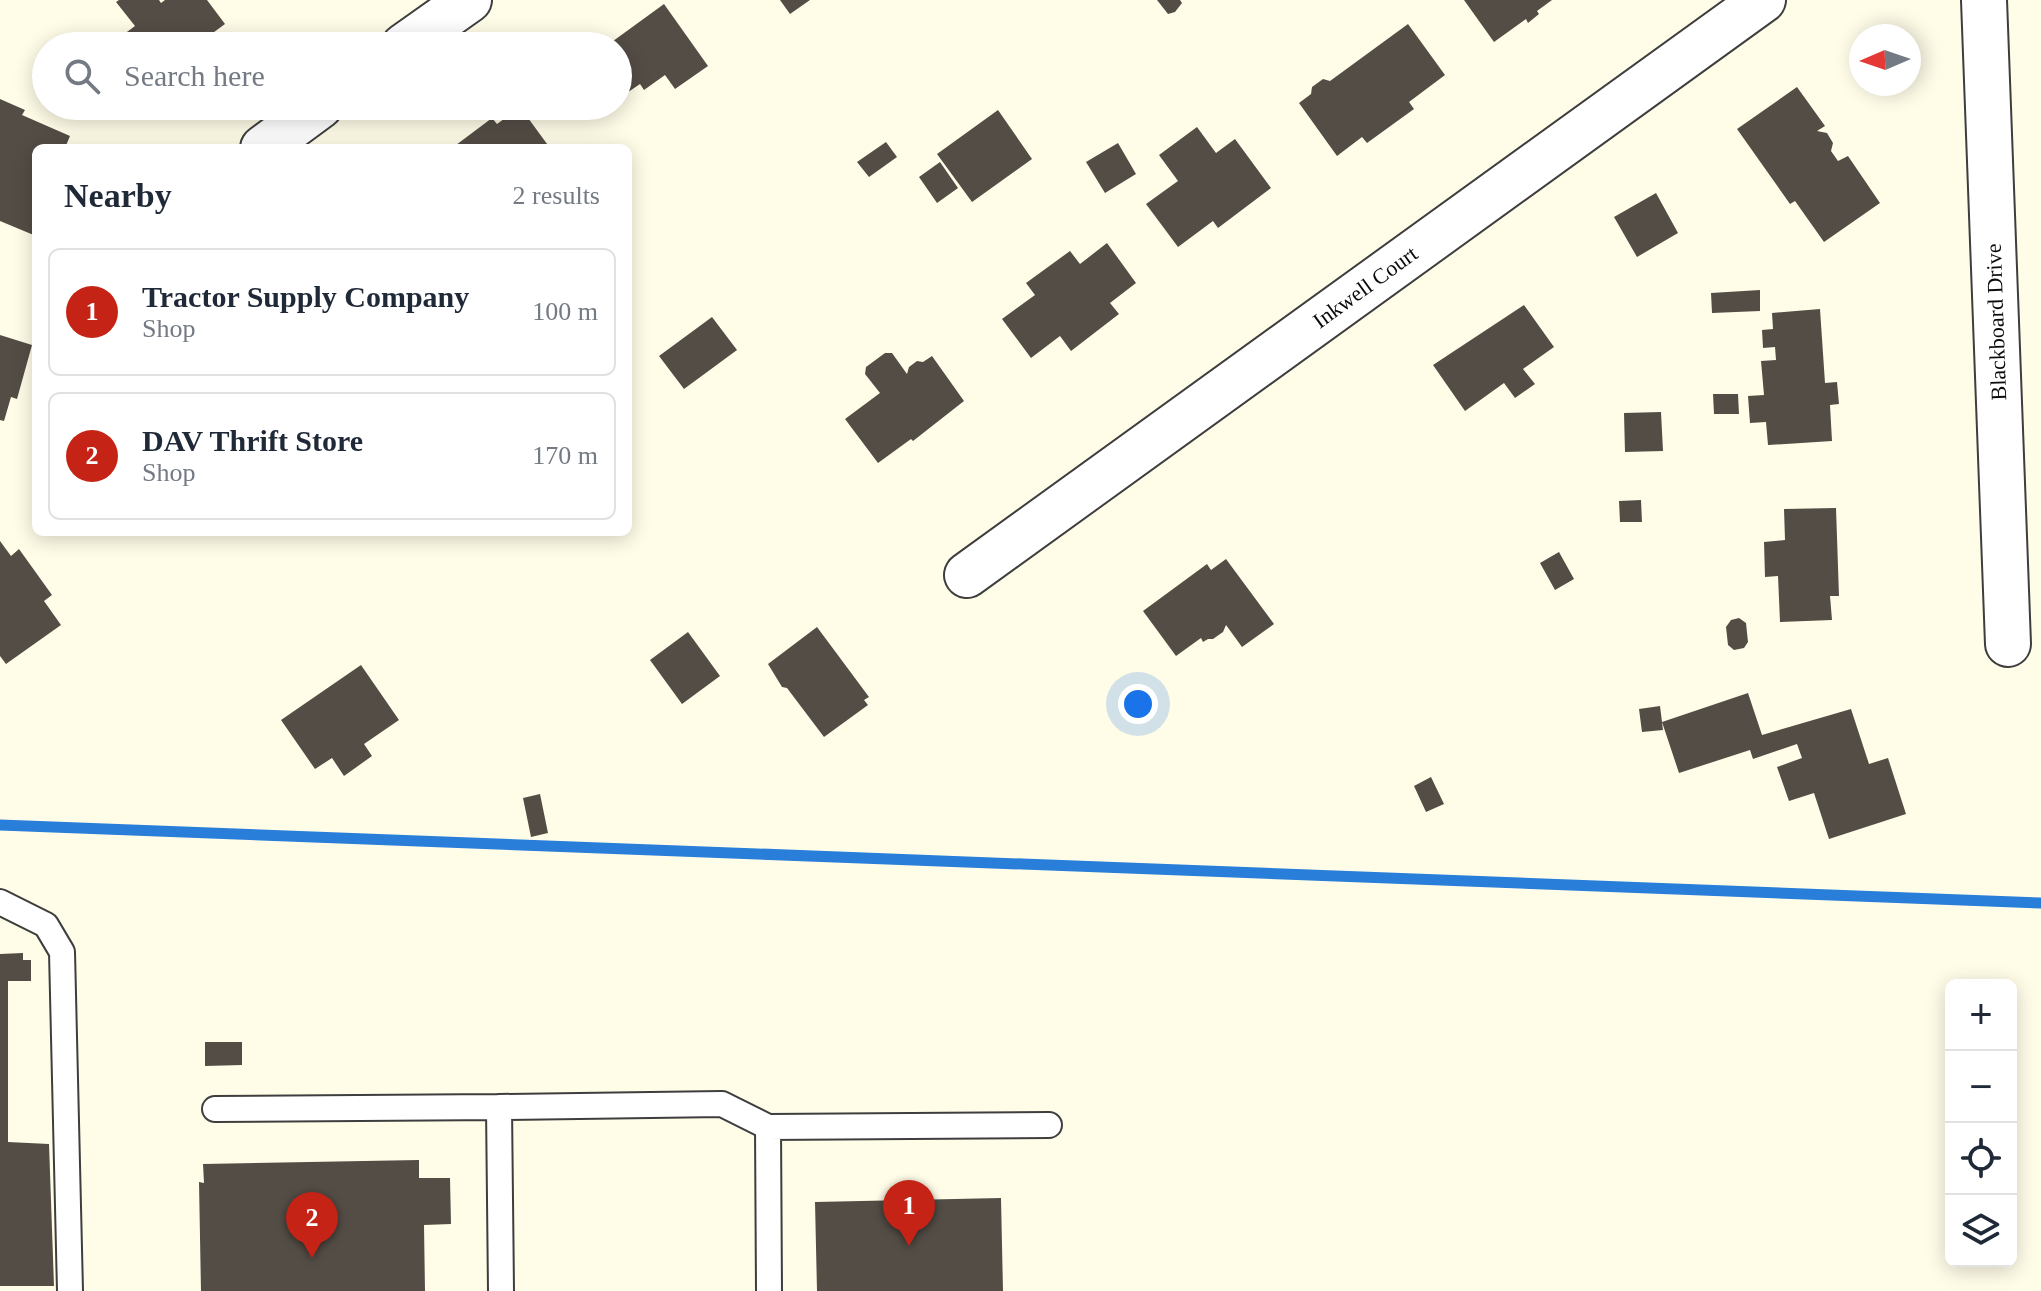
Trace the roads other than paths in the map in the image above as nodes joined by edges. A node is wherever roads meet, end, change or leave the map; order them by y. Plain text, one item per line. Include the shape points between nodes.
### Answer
1 (469, 0) edge
2 (1763, 0) edge
3 (1984, 0) edge
4 (424, 32) edge
5 (301, 120) edge
6 (268, 144) edge
7 (967, 575) dead end
8 (2008, 644) dead end
9 (0, 902) edge
10 (499, 1107) junction
11 (215, 1109) dead end
12 (1049, 1125) dead end
13 (768, 1127) junction
14 (70, 1291) edge
15 (501, 1291) edge
16 (769, 1291) edge

1 - 4 street
2 - 7 street, Inkwell Court
3 - 8 street, Blackboard Drive
5 - 6 street
9 - 14 lane via 46,925 62,952
10 - 11 lane
10 - 13 lane via 722,1104
10 - 15 lane
12 - 13 lane
13 - 16 lane

